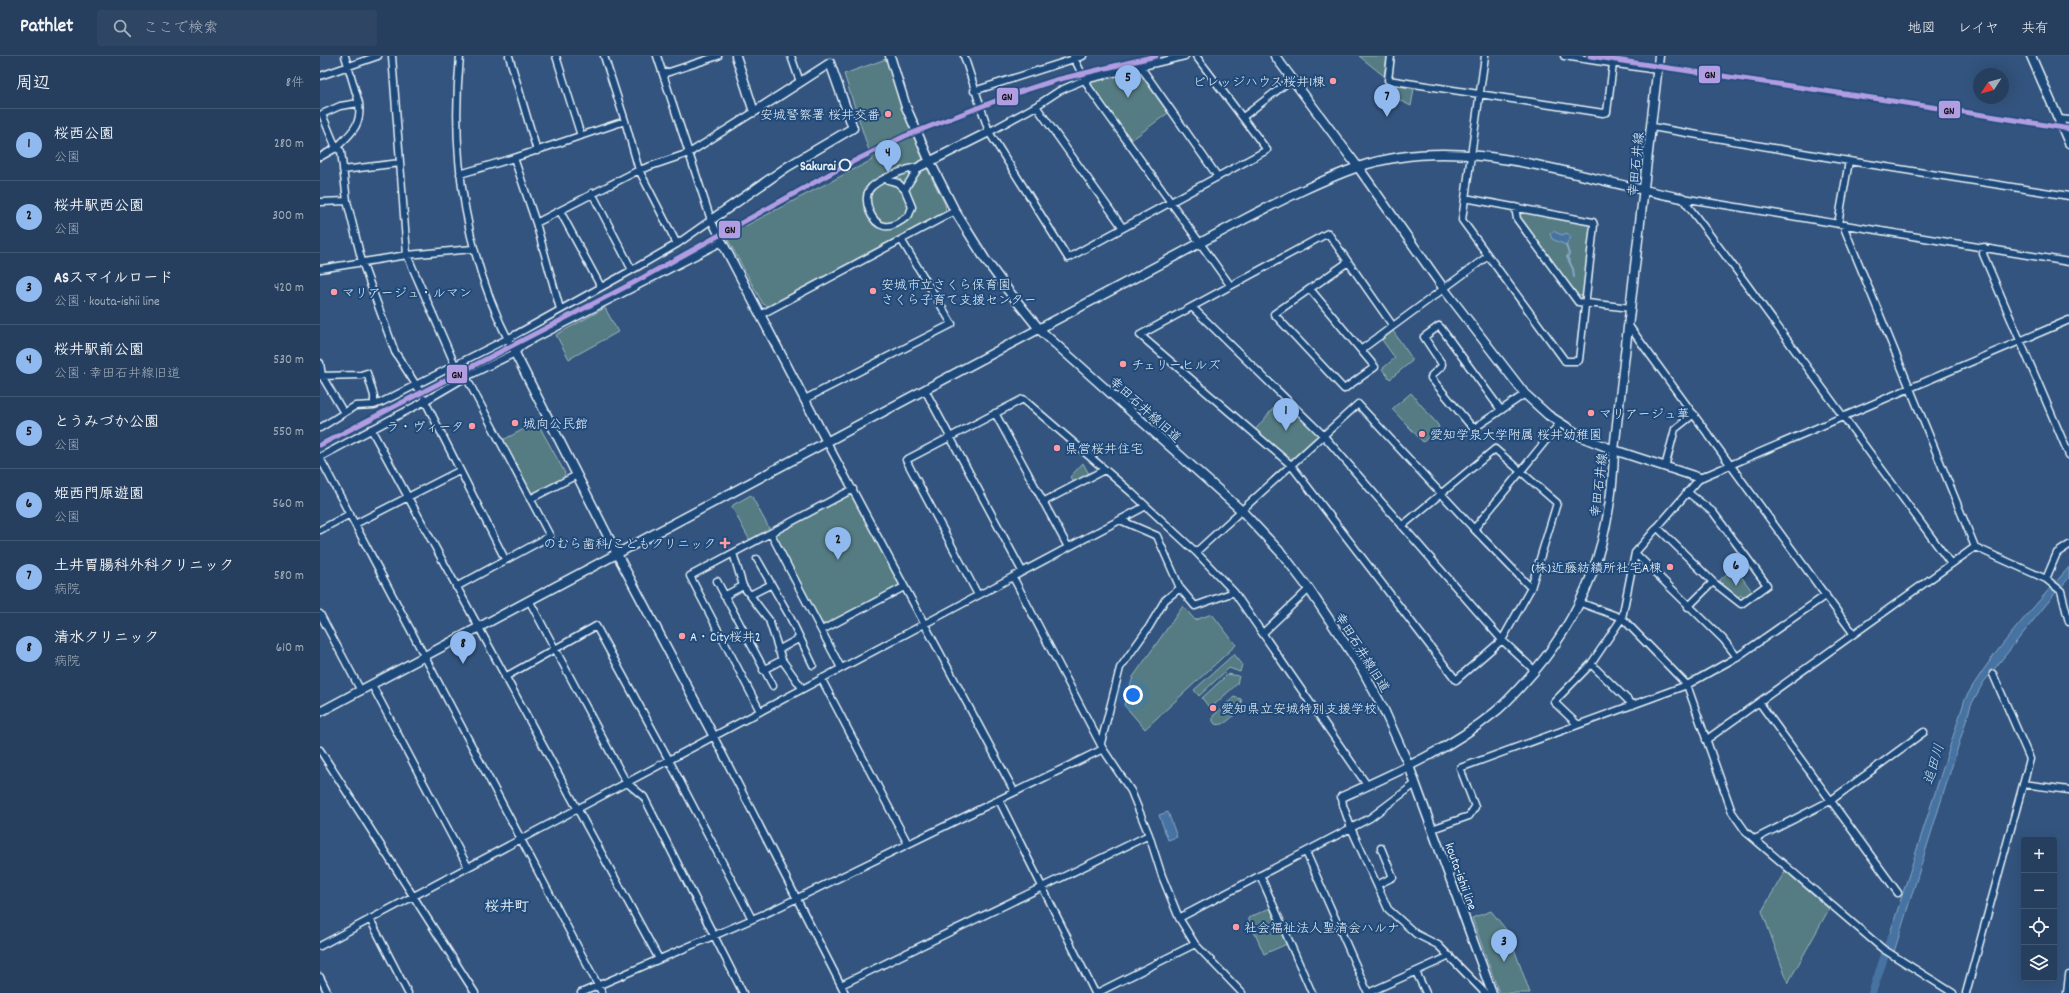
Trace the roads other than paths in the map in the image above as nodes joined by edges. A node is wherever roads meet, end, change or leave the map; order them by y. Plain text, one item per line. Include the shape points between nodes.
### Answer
1 (345, 56) edge
2 (378, 56) edge
3 (392, 56) edge
4 (460, 56) edge
5 (509, 56) edge
6 (556, 56) edge
7 (604, 56) edge
8 (657, 56) edge
9 (718, 56) edge
10 (736, 56) edge
11 (791, 56) edge
12 (890, 56) edge
13 (964, 56) edge
14 (1083, 56) edge
15 (1185, 56) edge
16 (1196, 56) edge
17 (1275, 56) edge
18 (1391, 56) edge
19 (1485, 56) edge
20 (1564, 56) edge
21 (1614, 56) edge
22 (1659, 56) edge
23 (2031, 56) edge
24 (1073, 57) edge
25 (829, 60) edge
26 (1614, 63) junction
27 (348, 66) junction
28 (1140, 66) junction
29 (1657, 70) junction
30 (663, 74) junction
31 (320, 76) edge
32 (1084, 80) junction
33 (1292, 80) junction
34 (800, 82) junction
35 (974, 91) junction
36 (1480, 95) junction
37 (359, 103) junction
38 (1036, 106) junction
39 (754, 112) junction
40 (321, 114) edge
41 (1243, 117) junction
42 (2059, 119) junction
43 (2069, 120) edge
44 (625, 121) junction
45 (1652, 127) junction
46 (989, 132) junction
47 (581, 136) junction
48 (2069, 143) edge
49 (336, 148) junction
50 (537, 150) junction
51 (689, 153) junction
52 (1471, 154) junction
53 (320, 157) edge
54 (514, 158) junction
55 (930, 162) junction
56 (1849, 162) junction
57 (400, 163) junction
58 (920, 167) junction
59 (1358, 167) junction
60 (344, 170) junction
61 (639, 170) junction
62 (460, 174) junction
63 (1218, 177) junction
64 (885, 179) junction
65 (905, 190) junction
66 (1644, 191) junction
67 (592, 193) junction
68 (2069, 196) edge
69 (1465, 198) junction
70 (1682, 198) junction
71 (347, 201) junction
72 (320, 202) edge
73 (1170, 202) junction
74 (1515, 207) junction
75 (560, 211) junction
76 (955, 211) junction
77 (711, 220) junction
78 (536, 223) junction
79 (1841, 224) junction
80 (1123, 228) junction
81 (902, 241) junction
82 (722, 242) junction
83 (677, 244) junction
84 (1201, 244) junction
85 (1984, 247) junction
86 (473, 249) junction
87 (407, 255) junction
88 (1488, 256) junction
89 (362, 262) junction
90 (1348, 262) junction
91 (2069, 262) edge
92 (320, 269) edge
93 (632, 270) junction
94 (1230, 285) junction
95 (601, 287) junction
96 (1310, 289) junction
97 (1444, 289) junction
98 (1586, 302) junction
99 (1192, 306) junction
100 (1631, 308) junction
101 (560, 309) junction
102 (760, 314) junction
103 (2069, 320) edge
104 (1393, 326) junction
105 (1629, 326) junction
106 (1040, 330) junction
107 (507, 338) junction
108 (2020, 341) junction
109 (1362, 349) junction
110 (515, 353) junction
111 (320, 363) edge
112 (454, 365) junction
113 (321, 376) edge
114 (466, 377) junction
115 (418, 387) junction
116 (1909, 387) junction
117 (925, 390) junction
118 (1525, 394) junction
119 (805, 399) junction
120 (425, 400) junction
121 (374, 405) junction
122 (1501, 410) junction
123 (344, 413) junction
124 (995, 413) junction
125 (1694, 414) junction
126 (1843, 416) junction
127 (1560, 423) junction
128 (320, 428) edge
129 (371, 429) junction
130 (1323, 435) junction
131 (949, 437) junction
132 (827, 442) junction
133 (1614, 450) junction
134 (2069, 455) edge
135 (320, 458) edge
136 (1731, 463) junction
137 (1291, 465) junction
138 (1665, 467) junction
139 (1104, 470) junction
140 (459, 471) junction
141 (1522, 472) junction
142 (577, 475) junction
143 (1700, 478) junction
144 (853, 489) junction
145 (1687, 492) junction
146 (1441, 493) junction
147 (408, 497) junction
148 (530, 499) junction
149 (1043, 502) junction
150 (1146, 506) junction
151 (1242, 511) junction
152 (350, 514) junction
153 (1120, 520) junction
154 (355, 524) junction
155 (1402, 526) junction
156 (1657, 527) junction
157 (1474, 529) junction
158 (320, 530) edge
159 (771, 534) junction
160 (2069, 545) edge
161 (1068, 547) junction
162 (1975, 548) junction
163 (1196, 552) junction
164 (733, 553) junction
165 (1635, 553) junction
166 (617, 554) junction
167 (506, 559) junction
168 (757, 559) dead end
169 (1951, 564) junction
170 (1022, 571) junction
171 (1013, 577) junction
172 (2046, 579) junction
173 (717, 580) dead end
174 (1713, 582) junction
175 (770, 585) junction
176 (743, 586) junction
177 (456, 587) junction
178 (904, 587) junction
179 (1180, 588) junction
180 (1532, 588) junction
181 (1309, 589) junction
182 (1234, 592) junction
183 (750, 595) junction
184 (978, 595) junction
185 (1826, 595) junction
186 (724, 596) junction
187 (529, 600) junction
188 (1581, 602) junction
189 (1688, 607) junction
190 (320, 614) edge
191 (1622, 618) junction
192 (2069, 622) edge
193 (925, 624) junction
194 (478, 628) junction
195 (822, 630) junction
196 (1263, 633) junction
197 (1854, 633) junction
198 (800, 638) junction
199 (1502, 640) junction
200 (556, 648) junction
201 (778, 650) junction
202 (425, 657) junction
203 (1737, 657) junction
204 (782, 660) junction
205 (1591, 664) junction
206 (812, 665) dead end
207 (841, 668) junction
208 (764, 670) junction
209 (1535, 671) junction
210 (1993, 674) dead end
211 (505, 677) junction
212 (821, 678) junction
213 (372, 685) junction
214 (1687, 685) junction
215 (772, 686) dead end
216 (802, 688) junction
217 (361, 691) junction
218 (1759, 702) junction
219 (1633, 704) junction
220 (760, 711) junction
221 (320, 712) edge
222 (1577, 724) junction
223 (1924, 732) dead end
224 (713, 735) junction
225 (1706, 740) junction
226 (1102, 746) junction
227 (320, 750) edge
228 (669, 760) junction
229 (1409, 766) junction
230 (626, 782) junction
231 (1415, 784) junction
232 (2023, 784) junction
233 (1367, 785) junction
234 (2069, 790) edge
235 (1014, 791) junction
236 (1342, 797) joint
237 (999, 800) junction
238 (1830, 801) junction
239 (576, 809) junction
240 (1351, 828) junction
241 (1432, 829) junction
242 (1149, 835) junction
243 (522, 838) junction
244 (1755, 839) junction
245 (908, 844) junction
246 (1381, 848) dead end
247 (1306, 852) junction
248 (468, 867) junction
249 (1260, 875) junction
250 (1377, 885) junction
251 (1043, 888) junction
252 (1898, 893) dead end
253 (413, 898) junction
254 (798, 898) junction
255 (1180, 918) junction
256 (370, 919) junction
257 (752, 919) junction
258 (714, 936) junction
259 (1195, 944) junction
260 (320, 946) edge
261 (1450, 956) junction
262 (659, 959) junction
263 (1416, 972) junction
264 (2069, 975) edge
265 (320, 977) edge
266 (841, 985) junction
267 (599, 986) junction
268 (328, 993) edge
269 (408, 993) edge
270 (475, 993) edge
271 (582, 993) edge
272 (602, 993) edge
273 (743, 993) edge
274 (845, 993) edge
275 (1096, 993) edge
276 (1242, 993) edge
277 (1312, 993) edge
278 (1368, 993) edge
279 (1426, 993) edge
280 (1485, 993) edge
281 (1492, 993) edge
282 (1953, 993) edge
283 (1966, 993) edge
284 (2066, 993) edge

1 - 27 street
2 - 27 street
3 - 57 street
4 - 62 street via 457,111
5 - 50 street
6 - 47 street
7 - 44 street
8 - 30 street
9 - 30 street
10 - 39 street
11 - 34 street
12 - 55 street, 幸田石井線旧道 via 906,107
13 - 35 street
14 - 24 street
15 - 28 street
16 - 41 street
17 - 33 street
18 - 36 street via 1388,80
19 - 36 street
20 - 26 street
21 - 26 street
22 - 29 street, 幸田石井線
23 - 42 street
24 - 32 street
24 - 35 street
25 - 34 street
25 - 77 street via 853,128 787,167
26 - 29 street
26 - 36 street via 1607,112 1603,113
27 - 31 street
27 - 37 street
28 - 32 street
28 - 63 street
29 - 45 street, 幸田石井線
30 - 51 street
32 - 38 street via 1059,91
32 - 73 street
33 - 41 street
33 - 59 street
34 - 39 street
35 - 46 street
36 - 52 street
37 - 40 street via 340,106
37 - 49 street via 357,127
38 - 46 street
38 - 80 street
39 - 51 street
40 - 49 street
41 - 63 street via 1267,150
42 - 43 street
42 - 48 street
44 - 47 street
44 - 61 street
45 - 56 street
45 - 66 street, 幸田石井線
46 - 55 street
46 - 80 street via 1068,258
47 - 50 street
49 - 53 street
49 - 60 street via 341,151
50 - 54 street
51 - 61 street
51 - 77 street
52 - 59 street via 1438,153 1409,156
52 - 66 street via 1512,160
52 - 69 street
54 - 62 street
54 - 78 street
55 - 58 street
55 - 76 street, 幸田石井線旧道
56 - 68 street
56 - 79 street
57 - 60 street
57 - 87 street
58 - 64 street
58 - 65 street
59 - 84 street via 1298,192
59 - 97 street
60 - 71 street
61 - 67 street
61 - 83 street
62 - 86 street via 460,188
63 - 73 street
64 - 65 street via 898,183
64 - 65 street via 872,186 866,199 878,224 892,225 909,216 912,207
66 - 70 street
66 - 100 street, 幸田石井線
67 - 75 street
67 - 93 street
69 - 74 street
69 - 88 street via 1462,220
70 - 79 street
70 - 126 street
71 - 72 street
71 - 89 street
73 - 80 street
73 - 84 street
74 - 98 street via 1517,219 1575,299 1578,302
74 - 98 street via 1593,222
75 - 78 street
75 - 95 street
76 - 81 street
76 - 106 street, 幸田石井線旧道 via 985,259
77 - 82 street
77 - 83 street
78 - 101 street
79 - 85 street
79 - 116 street
81 - 102 street
81 - 119 street via 952,324
82 - 102 street
82 - 110 street via 526,343
83 - 93 street
84 - 94 street
84 - 106 street
85 - 91 street
85 - 108 street via 1983,254
86 - 87 street
86 - 107 street
87 - 89 street
87 - 112 street
88 - 97 street
88 - 98 street via 1565,361 1579,360
89 - 92 street
89 - 115 street via 395,352
90 - 94 street via 1328,233
90 - 96 street
90 - 104 street
93 - 95 street
94 - 99 street
95 - 101 street
96 - 109 street
96 - 109 street via 1274,314 1344,389 1375,367
97 - 104 street
97 - 118 street
98 - 100 street
99 - 130 street
99 - 137 street via 1140,335
100 - 105 street, 幸田石井線
101 - 107 street
102 - 119 street
103 - 108 street
104 - 109 street
105 - 125 street
105 - 133 street, 幸田石井線
106 - 117 street
106 - 151 street, 幸田石井線旧道
107 - 110 street
107 - 112 street
108 - 116 street
108 - 134 street
110 - 114 street
110 - 142 street
111 - 113 street
112 - 115 street
113 - 121 street via 367,373
113 - 123 street
114 - 120 street
114 - 148 street
115 - 121 street
116 - 126 street
116 - 162 street
117 - 131 street
117 - 132 street
118 - 122 street
118 - 127 street
119 - 132 street
120 - 129 street
120 - 140 street
121 - 123 street via 355,406
122 - 122 street via 1476,427 1472,427 1432,378 1442,364 1424,337 1439,326 1442,328
123 - 128 street
124 - 131 street
124 - 139 street via 1023,398
124 - 149 street
125 - 136 street
125 - 138 street via 1675,429
126 - 136 street
126 - 169 street
127 - 133 street via 1584,438
127 - 141 street
129 - 135 street
129 - 147 street
130 - 137 street
130 - 146 street via 1358,404
130 - 155 street
131 - 170 street
131 - 184 street via 906,460
132 - 144 street
132 - 166 street
133 - 138 street
133 - 188 street, 幸田石井線 via 1608,514 1592,574
135 - 152 street
136 - 143 street
136 - 185 street
137 - 151 street
137 - 199 street via 1456,680
138 - 143 street
139 - 149 street
139 - 150 street
140 - 147 street
140 - 167 street
141 - 146 street via 1495,449
141 - 157 street
141 - 180 street via 1557,503
142 - 148 street
142 - 166 street
143 - 145 street
144 - 159 street
144 - 178 street
145 - 156 street
145 - 174 street via 1713,512 1767,585 1741,604
146 - 155 street
146 - 157 street
147 - 154 street
147 - 177 street
148 - 167 street via 550,536
149 - 161 street
150 - 153 street
150 - 163 street
151 - 163 street
151 - 181 street, 幸田石井線旧道 via 1284,556
152 - 154 street
152 - 158 street
153 - 161 street
153 - 179 street via 1157,536
154 - 202 street
155 - 199 street
156 - 165 street
156 - 174 street
157 - 180 street
159 - 164 street
159 - 195 street
160 - 172 street via 2057,553
161 - 170 street
162 - 169 street
162 - 172 street
163 - 182 street
164 - 176 street
164 - 220 street via 690,576
165 - 189 street
165 - 191 street
166 - 187 street
166 - 224 street
167 - 177 street
168 - 175 street
169 - 197 street
170 - 171 street
171 - 184 street
171 - 226 street
172 - 192 street via 2061,591
173 - 186 street
174 - 189 street
175 - 183 street
175 - 198 street
176 - 183 street
176 - 186 street
177 - 194 street
178 - 193 street
178 - 195 street
179 - 182 street via 1195,606
179 - 226 street via 1164,600 1149,627 1120,668
180 - 199 street
181 - 196 street
181 - 229 street, 幸田石井線旧道 via 1362,669
182 - 196 street
183 - 201 street via 769,620
184 - 193 street
185 - 197 street
185 - 203 street
186 - 208 street
187 - 194 street
187 - 200 street
188 - 191 street
188 - 209 street, 幸田石井線
189 - 203 street via 1723,639
190 - 217 street
191 - 205 street
191 - 214 street
193 - 207 street
193 - 235 street
194 - 202 street
194 - 211 street
195 - 207 street
196 - 233 street
197 - 218 street
198 - 201 street
198 - 206 street
199 - 209 street
200 - 211 street
200 - 228 street via 596,626
200 - 230 street
201 - 204 street
202 - 213 street
202 - 243 street
203 - 214 street
204 - 208 street
204 - 216 street
205 - 219 street
205 - 222 street via 1554,702
207 - 212 street
208 - 215 street
209 - 229 street, 幸田石井線 via 1496,712 1450,743
210 - 232 street via 2030,757
211 - 239 street
212 - 216 street
212 - 245 street
213 - 217 street
213 - 248 street
214 - 219 street
214 - 225 street
216 - 220 street
217 - 221 street
218 - 225 street
218 - 238 street
219 - 222 street
220 - 224 street
222 - 241 street via 1460,768 1474,807 1470,816
223 - 238 street
224 - 228 street
224 - 254 street
225 - 244 street via 1732,812 1741,826
226 - 235 street
226 - 242 street via 1131,791
227 - 253 street
228 - 230 street
228 - 257 street
229 - 231 street, kouta-ishii line
229 - 233 street, 幸田石井線
230 - 239 street
230 - 258 street via 644,797
231 - 240 street via 1370,818
231 - 241 street, kouta-ishii line
232 - 234 street
232 - 283 street
233 - 236 street, 幸田石井線
235 - 237 street
236 - 240 street
237 - 245 street
237 - 251 street
238 - 244 street
238 - 252 street
239 - 243 street
239 - 262 street
240 - 247 street
240 - 250 street
241 - 281 street, kouta-ishii line
242 - 251 street
242 - 255 street via 1162,876
243 - 248 street
243 - 267 street
244 - 282 street via 1886,951
245 - 254 street
246 - 250 street via 1393,877
247 - 249 street
247 - 278 street
248 - 253 street
249 - 255 street
249 - 277 street
250 - 261 street via 1388,909 1416,934
251 - 266 street
251 - 275 street
253 - 256 street
253 - 270 street
254 - 257 street
254 - 266 street
255 - 259 street
256 - 260 street
256 - 269 street
257 - 258 street
258 - 262 street
258 - 273 street
259 - 275 street
259 - 276 street
261 - 263 street
261 - 280 street
262 - 267 street
263 - 278 street
263 - 279 street
264 - 284 street
265 - 268 street
266 - 274 street
267 - 271 street
267 - 272 street

